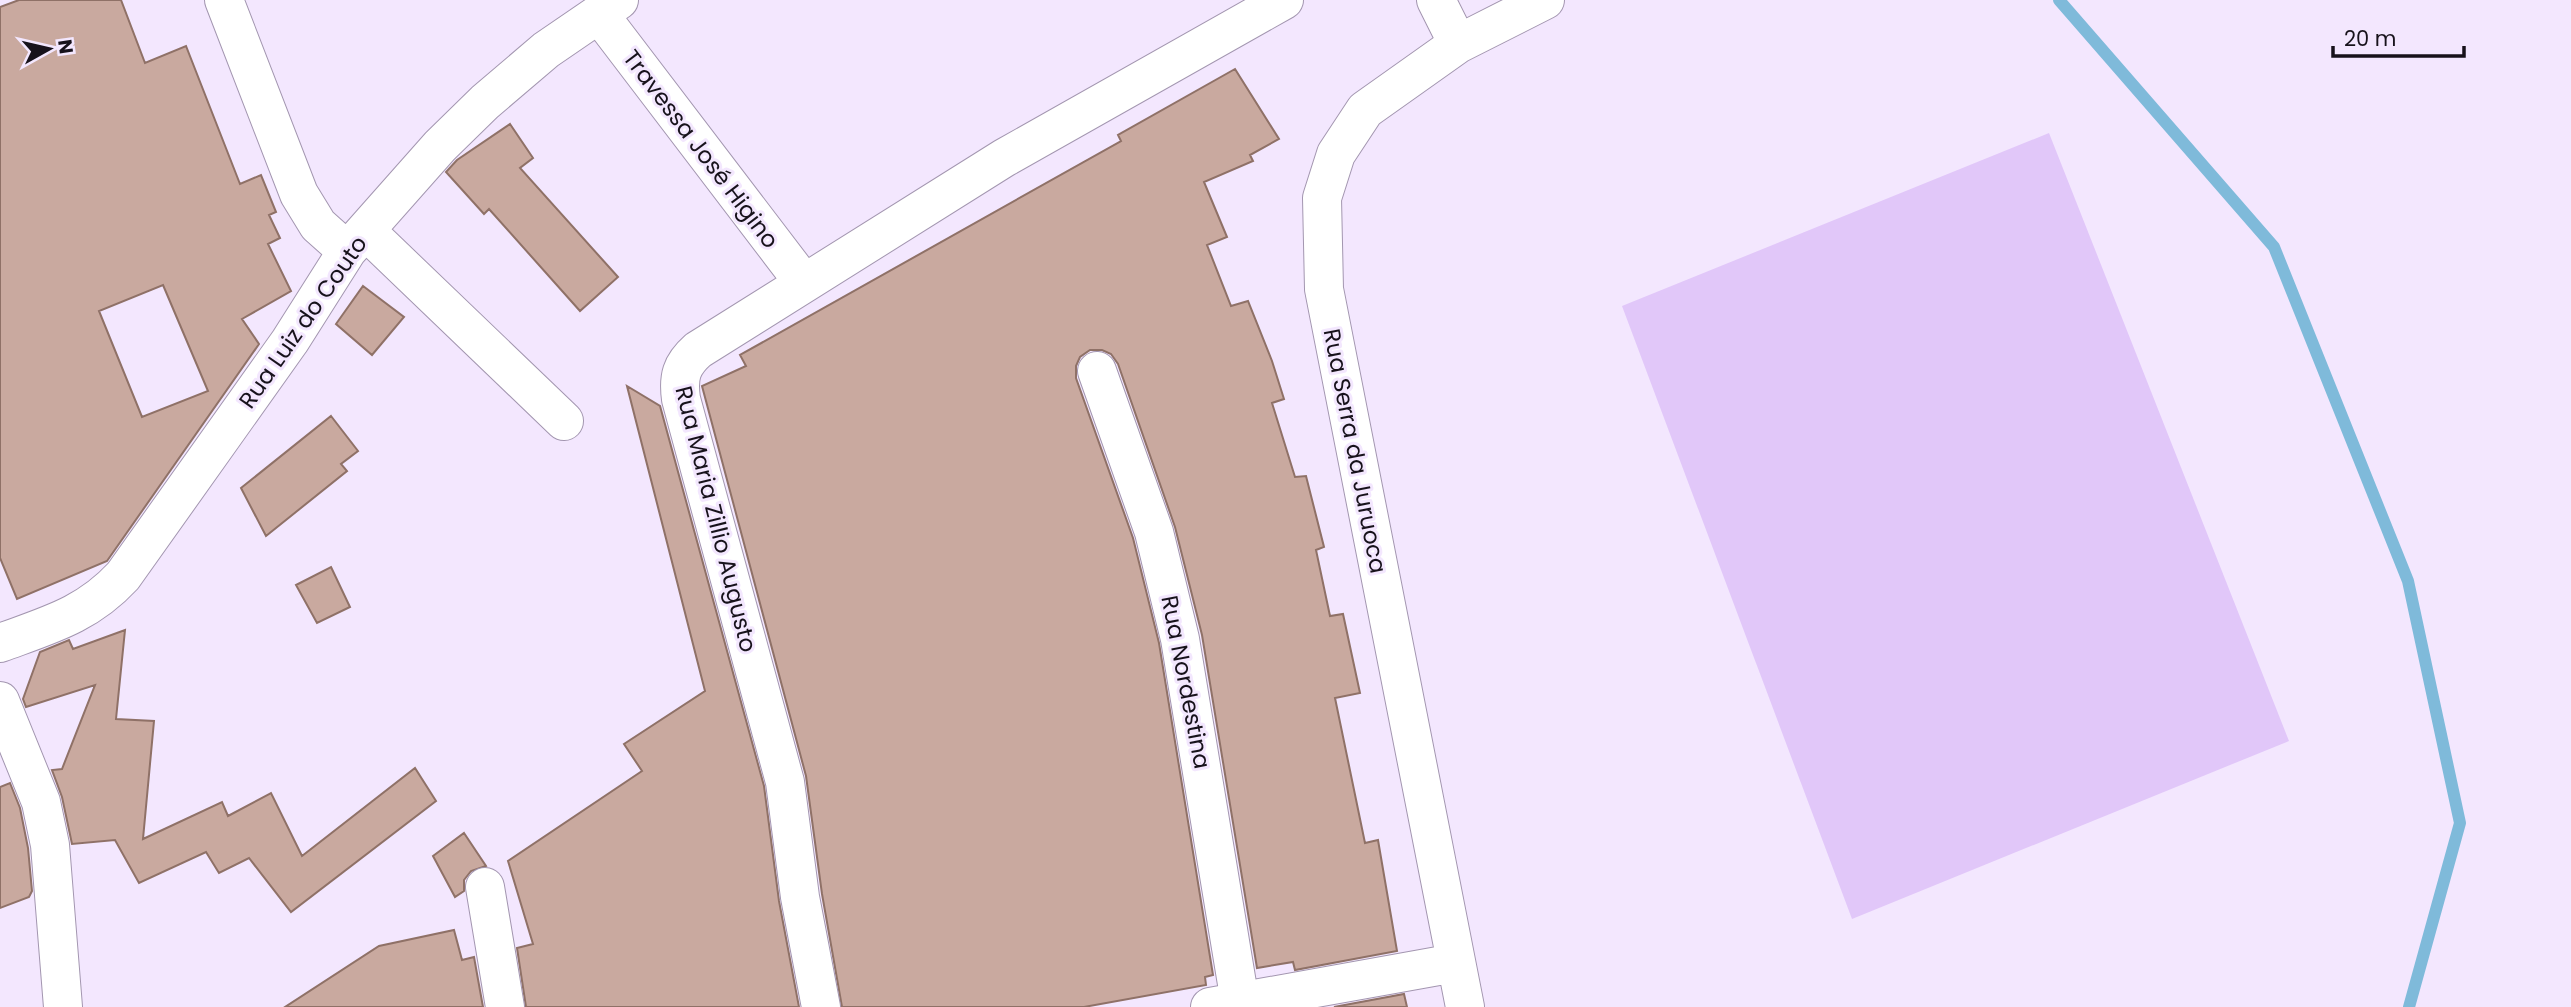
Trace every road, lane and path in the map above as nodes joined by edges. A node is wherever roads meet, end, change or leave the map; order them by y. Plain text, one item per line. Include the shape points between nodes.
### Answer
1 (224, 0) edge
2 (1284, 0) edge
3 (1436, 0) edge
4 (1545, 0) edge
5 (613, 4) edge
6 (1458, 44) junction
7 (357, 241) junction
8 (804, 283) junction
9 (1097, 370) dead end
10 (564, 421) dead end
11 (0, 643) edge
12 (0, 701) edge
13 (485, 887) dead end
14 (1455, 963) junction
15 (1225, 1004) edge
16 (63, 1007) edge
17 (505, 1007) edge
18 (821, 1007) edge
19 (1465, 1007) edge

1 - 7 street via 299,194 318,225
2 - 8 street, Rua Maria Zillio Augusto via 1004,158
3 - 6 street
4 - 6 street, Rua Serra da Juruoca
5 - 7 street, Rua Luiz do Couto via 546,50 485,102
5 - 8 street, Travessa José Higino
6 - 14 street, Rua Serra da Juruoca via 1365,110 1336,154 1322,198 1324,289
7 - 10 street
7 - 11 street, Rua Luiz do Couto via 123,576 103,597 75,615
8 - 18 street, Rua Maria Zillio Augusto via 698,350 685,362 679,380 785,782
9 - 15 street, Rua Nordestina via 1154,532 1180,639
12 - 16 street via 41,802 50,845
13 - 17 street
14 - 15 street
14 - 19 street, Rua Serra da Juruoca

